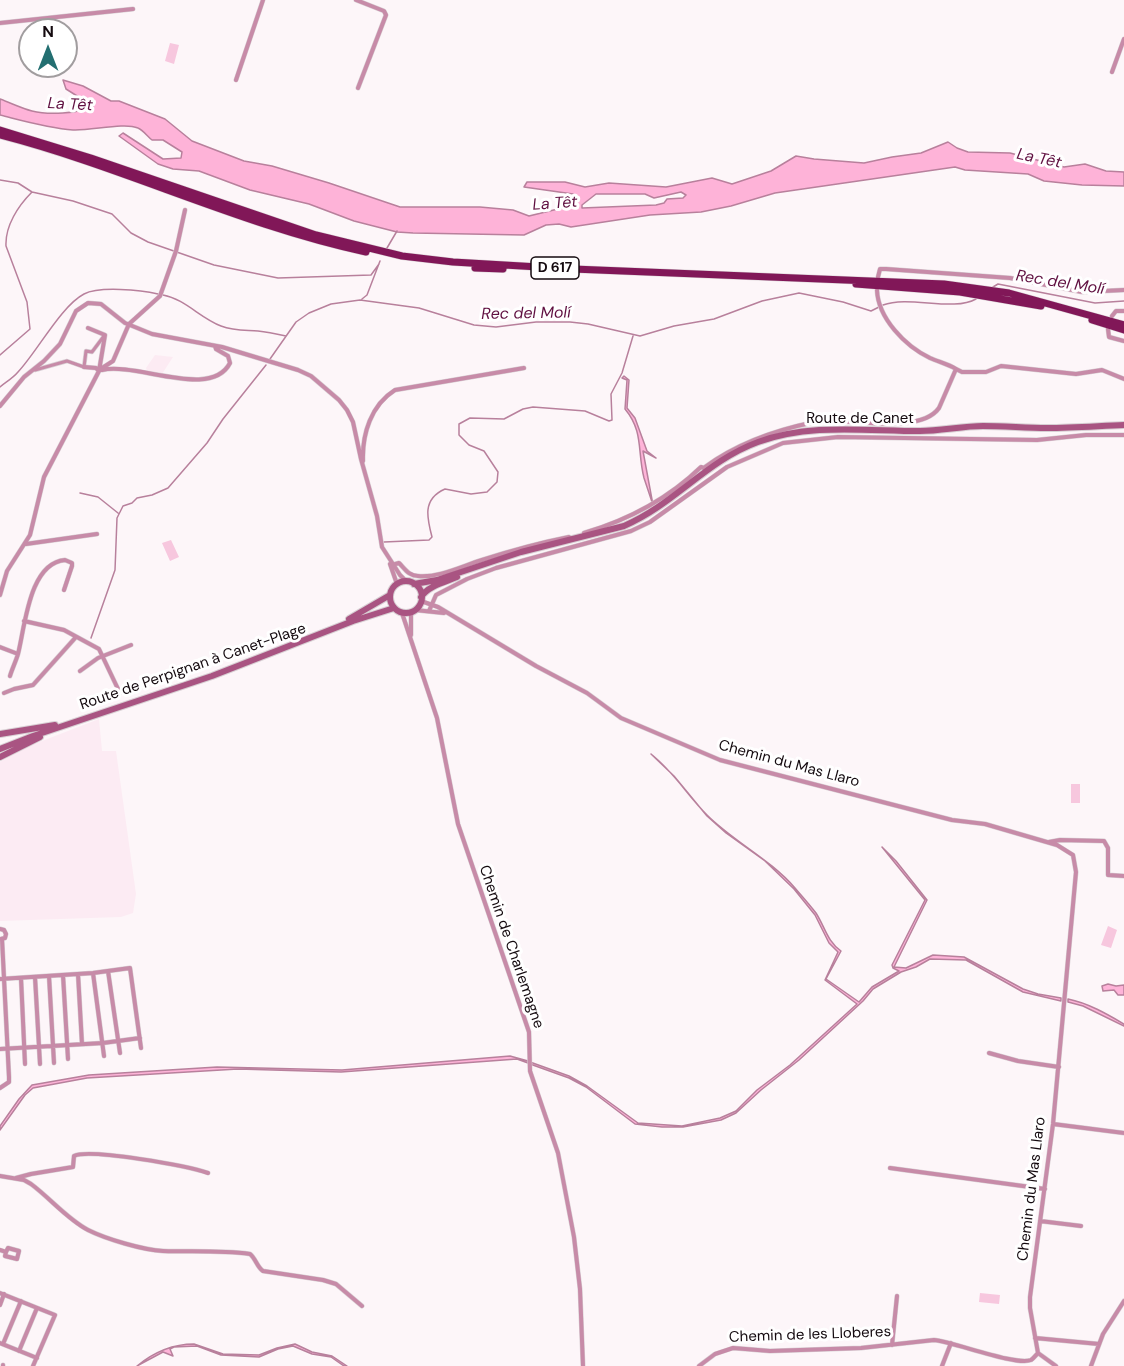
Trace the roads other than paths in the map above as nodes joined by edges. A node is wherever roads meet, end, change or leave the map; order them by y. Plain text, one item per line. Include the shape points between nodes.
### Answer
1 (264, 0) edge
2 (356, 0) edge
3 (134, 9) dead end
4 (0, 23) edge
5 (1124, 39) edge
6 (1112, 72) dead end
7 (236, 80) dead end
8 (358, 88) dead end
9 (0, 130) edge
10 (0, 135) edge
11 (185, 210) dead end
12 (878, 277) dead end
13 (877, 290) dead end
14 (1124, 290) edge
15 (1124, 311) edge
16 (1112, 316) dead end
17 (129, 324) junction
18 (1124, 325) edge
19 (88, 327) dead end
20 (1108, 329) dead end
21 (1124, 330) edge
22 (105, 335) junction
23 (1124, 341) edge
24 (215, 346) junction
25 (84, 366) junction
26 (524, 368) dead end
27 (956, 369) junction
28 (35, 370) junction
29 (99, 371) junction
30 (1124, 379) edge
31 (0, 406) edge
32 (1124, 426) edge
33 (1124, 435) edge
34 (363, 468) junction
35 (706, 468) junction
36 (97, 534) dead end
37 (26, 544) junction
38 (392, 565) junction
39 (410, 583) junction
40 (397, 584) junction
41 (64, 590) dead end
42 (0, 595) edge
43 (390, 596) junction
44 (421, 599) junction
45 (394, 608) junction
46 (431, 608) junction
47 (413, 611) junction
48 (402, 613) junction
49 (24, 621) junction
50 (76, 637) junction
51 (131, 645) dead end
52 (413, 645) junction
53 (0, 647) edge
54 (18, 654) junction
55 (103, 656) junction
56 (80, 671) dead end
57 (10, 676) dead end
58 (121, 692) dead end
59 (4, 693) dead end
60 (74, 722) junction
61 (55, 725) junction
62 (0, 734) edge
63 (0, 748) edge
64 (0, 757) edge
65 (1047, 843) junction
66 (1124, 876) edge
67 (0, 929) edge
68 (1, 939) edge
69 (108, 971) junction
70 (93, 973) junction
71 (78, 974) junction
72 (63, 975) junction
73 (49, 976) junction
74 (35, 977) junction
75 (21, 978) junction
76 (2, 979) edge
77 (140, 1038) junction
78 (118, 1041) junction
79 (103, 1043) junction
80 (82, 1044) junction
81 (67, 1045) junction
82 (39, 1046) junction
83 (53, 1046) junction
84 (24, 1047) junction
85 (8, 1048) junction
86 (141, 1048) dead end
87 (0, 1049) edge
88 (120, 1053) dead end
89 (989, 1053) dead end
90 (105, 1056) dead end
91 (68, 1059) dead end
92 (54, 1063) dead end
93 (25, 1064) dead end
94 (40, 1064) dead end
95 (1059, 1067) junction
96 (0, 1088) edge
97 (1053, 1124) junction
98 (1124, 1133) edge
99 (890, 1168) dead end
100 (208, 1173) dead end
101 (0, 1176) edge
102 (15, 1178) junction
103 (1045, 1189) junction
104 (1040, 1221) junction
105 (1081, 1226) dead end
106 (0, 1250) edge
107 (6, 1252) dead end
108 (2, 1293) edge
109 (897, 1296) dead end
110 (21, 1301) junction
111 (1124, 1301) edge
112 (0, 1305) edge
113 (362, 1306) dead end
114 (37, 1308) junction
115 (1035, 1338) junction
116 (951, 1343) junction
117 (2, 1344) edge
118 (1099, 1344) junction
119 (892, 1345) junction
120 (19, 1351) junction
121 (1038, 1353) junction
122 (37, 1358) junction
123 (1024, 1364) edge
124 (33, 1366) edge
125 (583, 1366) edge
126 (699, 1366) edge
127 (942, 1366) edge
128 (1056, 1366) edge
129 (1091, 1366) edge

1 - 7 street
2 - 8 street via 386,15
3 - 4 street
5 - 6 street
9 - 18 highway, D 617 via 316,235 402,256 573,269 944,284 1009,293
10 - 21 highway, D 617 via 305,237 404,260 528,271 936,289 1035,305
11 - 17 street via 176,254 161,295
12 - 14 street via 880,269 886,269 1010,278 1082,292
13 - 27 street via 882,311 903,338
15 - 16 street via 1116,311
17 - 24 street via 152,334
17 - 28 street via 101,304 81,306 60,344
17 - 29 street via 113,361
19 - 22 street
20 - 23 street via 1109,337
22 - 25 street via 92,352 86,351
22 - 29 street
24 - 29 street via 228,356 230,363 216,376 189,380 121,368
24 - 34 street via 311,376 347,410
25 - 28 street via 68,361
25 - 29 street
26 - 34 street via 395,390 386,395 365,432
27 - 30 street via 986,372 1001,366 1076,374 1102,370
27 - 35 street via 939,408 927,418 901,423 815,422 735,447
28 - 31 street
29 - 37 street via 44,477
32 - 35 main road, Route de Canet via 806,431 756,443
32 - 44 main road, Route de Canet via 787,436 729,458 666,506 625,529 488,566 430,588
33 - 46 street via 1037,440 838,437 783,443 727,467 641,527 486,572 436,595
34 - 38 street via 382,547
35 - 38 street via 701,467 672,492 620,522 578,535 442,573 417,576 406,572 399,563
35 - 39 main road, Route de Canet via 664,504 624,526 531,549 437,580
36 - 37 street
37 - 42 street via 7,571
38 - 39 street
38 - 40 street
39 - 40 main road
39 - 44 main road via 419,590
40 - 43 main road
41 - 49 street via 72,566 65,560 46,569
43 - 45 main road
43 - 61 main road, Route de Perpignan à Canet-Plage via 328,629 279,649
44 - 46 street
44 - 47 main road
45 - 48 main road
45 - 60 main road, Route de Perpignan à Canet-Plage
46 - 47 street
46 - 65 street, Chemin du Mas Llaro via 447,613 587,693 621,718 720,760 943,818 985,824
47 - 48 main road
47 - 52 street, Chemin de Charlemagne
48 - 52 street, Chemin de Charlemagne
49 - 50 street via 58,628
49 - 54 street
50 - 55 street
50 - 59 street via 33,685
51 - 55 street
52 - 125 street, Chemin de Charlemagne via 436,718 458,824 529,1032 529,1063 558,1153 580,1289
53 - 54 street
54 - 57 street
55 - 56 street
55 - 58 street
60 - 63 main road, Route de Perpignan à Canet-Plage
60 - 64 main road
61 - 62 main road
61 - 63 main road, Route de Perpignan à Canet-Plage
65 - 66 street, Chemin du Mas Llaro via 1104,841 1108,848 1108,875
65 - 95 street, Chemin du Mas Llaro via 1073,855 1076,872
67 - 68 street via 6,934
68 - 76 street
69 - 70 street
69 - 77 street via 130,968
69 - 78 street
70 - 71 street
70 - 79 street
71 - 72 street
71 - 80 street
72 - 73 street
72 - 81 street
73 - 74 street
73 - 83 street
74 - 75 street
74 - 82 street
75 - 76 street
75 - 84 street
76 - 85 street
77 - 78 street
77 - 86 street
78 - 79 street
78 - 88 street
79 - 80 street
79 - 90 street
80 - 81 street
81 - 83 street
81 - 91 street
82 - 83 street
82 - 84 street
82 - 94 street
83 - 92 street
84 - 85 street
84 - 93 street
85 - 87 street
85 - 96 street via 9,1082
89 - 95 street
95 - 97 street, Chemin du Mas Llaro
97 - 98 street
97 - 103 street, Chemin du Mas Llaro
99 - 103 street
100 - 102 street via 105,1153 81,1153 74,1156 74,1167
101 - 102 street
102 - 113 street via 31,1184 88,1230 161,1251 250,1254 263,1271 336,1284
103 - 104 street, Chemin du Mas Llaro
104 - 105 street
104 - 115 street, Chemin du Mas Llaro via 1030,1298
106 - 107 street
108 - 110 street
108 - 112 street
109 - 119 street
110 - 114 street
110 - 117 street
111 - 118 street
114 - 120 street
114 - 122 street via 55,1315
115 - 118 street
115 - 121 street, Chemin du Mas Llaro
116 - 119 street, Chemin de les Lloberes via 934,1340
116 - 123 street, Chemin de les Lloberes
116 - 127 street
117 - 120 street
118 - 129 street
119 - 126 street, Chemin de les Lloberes via 733,1348 715,1353
120 - 122 street
121 - 123 street, Chemin de les Lloberes
121 - 128 street
122 - 124 street

